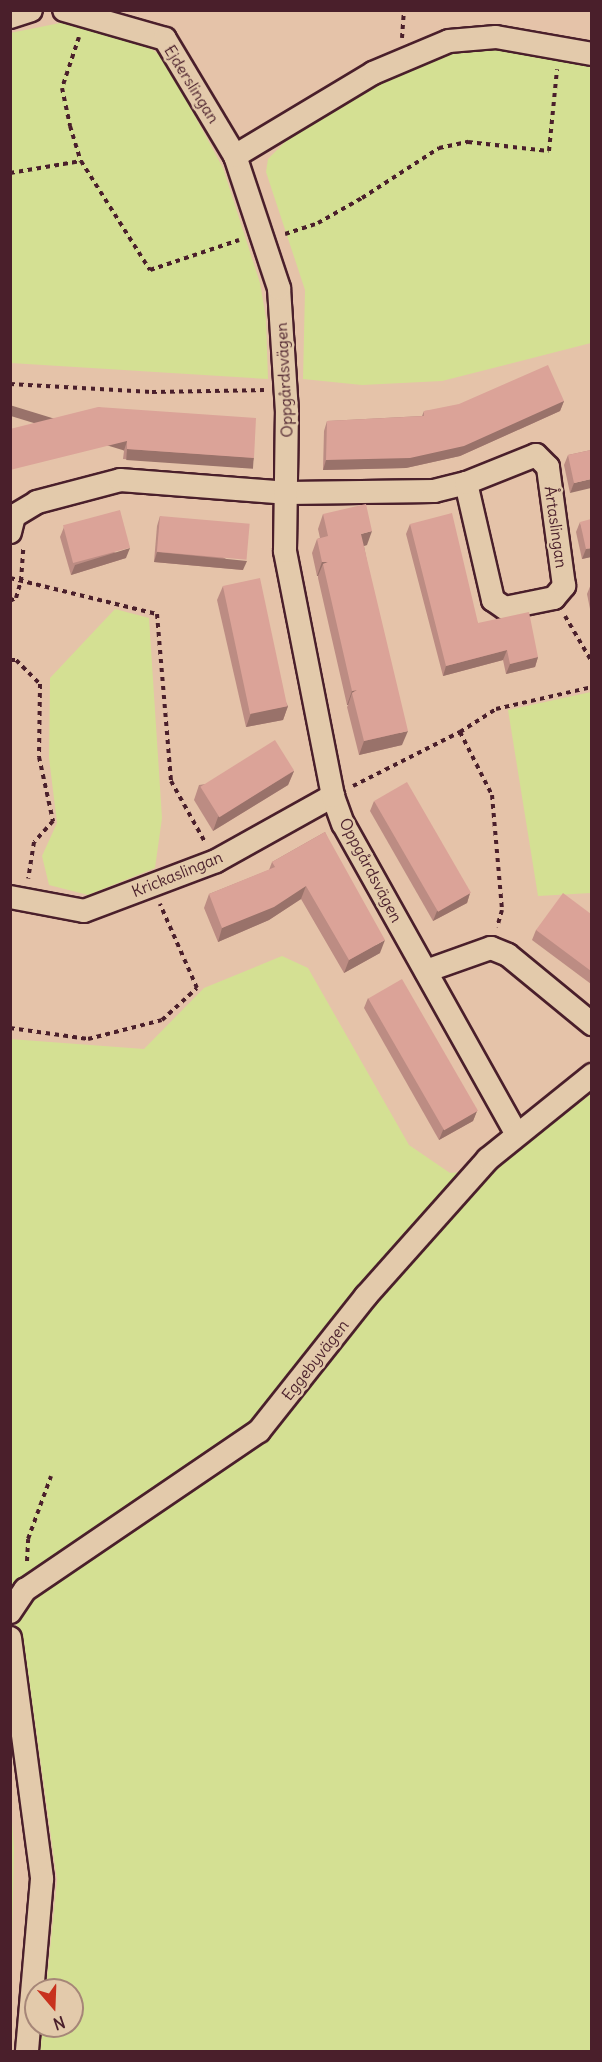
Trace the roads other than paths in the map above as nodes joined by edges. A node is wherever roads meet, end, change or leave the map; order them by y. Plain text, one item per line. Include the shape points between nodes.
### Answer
1 (31, 10) edge
2 (75, 13) edge
3 (10, 17) edge
4 (591, 54) edge
5 (235, 156) junction
6 (466, 483) junction
7 (288, 493) junction
8 (17, 536) edge
9 (333, 796) junction
10 (19, 899) edge
11 (426, 972) junction
12 (591, 1024) edge
13 (591, 1075) edge
14 (516, 1133) junction
15 (10, 1611) edge
16 (10, 1638) edge
17 (27, 2052) edge

1 - 3 street
2 - 5 street, Ejderslingan via 165,39
4 - 5 street via 559,51 496,36 449,41 373,73
5 - 7 street, Oppgårdsvägen via 279,288
6 - 6 street, Årtaslingan via 493,600 505,608 554,598 564,586 548,467 536,456
6 - 7 street, Årtaslingan via 434,491
7 - 8 street via 120,480 37,502 14,516
7 - 9 street, Oppgårdsvägen via 285,551 290,586
9 - 10 street, Krickaslingan via 216,861 84,911
9 - 11 street, Oppgårdsvägen via 343,824
11 - 12 street via 492,948 508,955
11 - 14 street, Oppgårdsvägen
13 - 14 street, Eggebyvägen
14 - 15 street, Eggebyvägen via 366,1296 259,1431 25,1590
16 - 17 street via 42,1879

